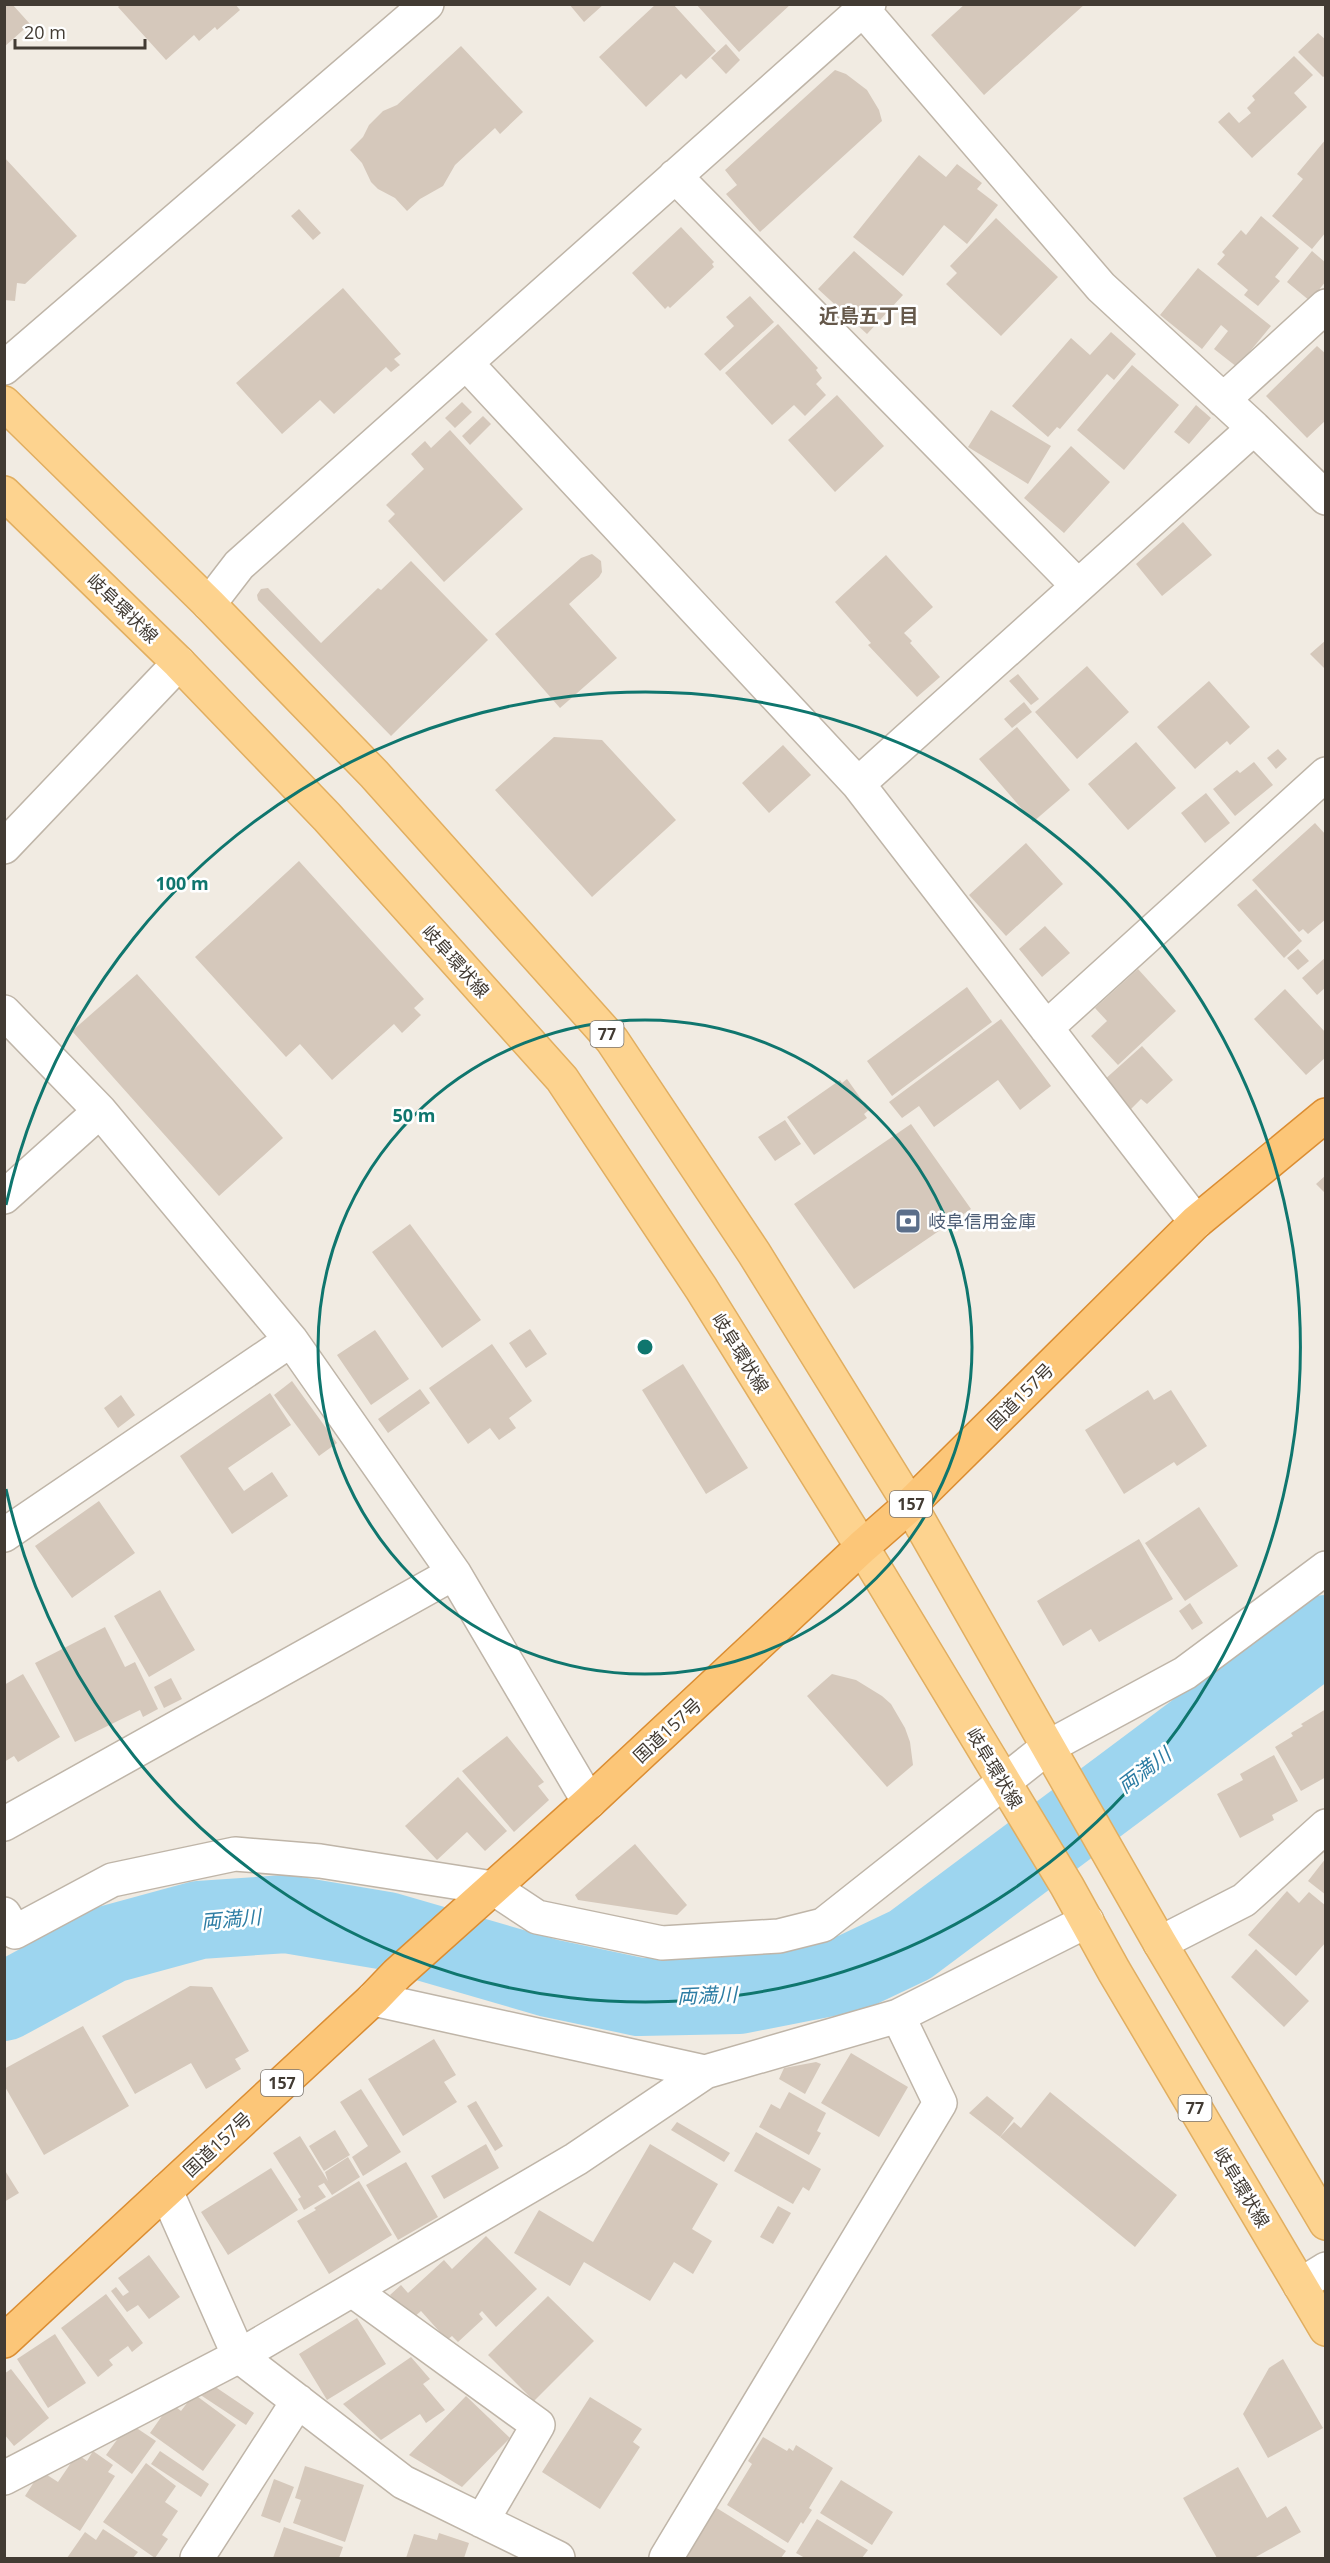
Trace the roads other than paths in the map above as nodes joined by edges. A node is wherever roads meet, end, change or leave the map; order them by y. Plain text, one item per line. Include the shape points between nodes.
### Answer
1 (427, 4) edge
2 (863, 6) edge
3 (675, 176) junction
4 (1326, 306) edge
5 (466, 363) junction
6 (4, 368) edge
7 (1223, 400) junction
8 (4, 403) edge
9 (1254, 428) junction
10 (4, 493) edge
11 (1326, 498) edge
12 (1078, 586) junction
13 (209, 604) junction
14 (179, 663) junction
15 (1326, 774) edge
16 (858, 784) junction
17 (4, 847) edge
18 (4, 1012) edge
19 (1046, 1028) junction
20 (100, 1111) junction
21 (1326, 1115) edge
22 (4, 1197) edge
23 (1196, 1222) junction
24 (291, 1340) junction
25 (910, 1505) junction
26 (4, 1535) edge
27 (862, 1547) junction
28 (1326, 1568) edge
29 (454, 1573) junction
30 (1047, 1747) junction
31 (1003, 1780) junction
32 (589, 1802) junction
33 (4, 1824) edge
34 (1326, 1826) edge
35 (493, 1888) junction
36 (4, 1914) edge
37 (1087, 1921) junction
38 (1160, 1943) junction
39 (373, 1999) junction
40 (898, 2016) junction
41 (705, 2072) junction
42 (166, 2191) junction
43 (1326, 2223) edge
44 (1313, 2277) edge
45 (352, 2290) junction
46 (1326, 2329) edge
47 (4, 2341) edge
48 (239, 2356) junction
49 (298, 2402) junction
50 (4, 2478) edge
51 (482, 2521) junction
52 (197, 2559) edge
53 (558, 2559) edge
54 (666, 2559) edge

1 - 6 street
2 - 3 street
2 - 7 street via 1101,287
3 - 5 street
3 - 12 street
4 - 7 street
5 - 13 street via 239,565
5 - 16 street
7 - 9 street
8 - 13 main road, 77
9 - 11 street
9 - 12 street
10 - 14 main road, 岐阜環状線 / 77
12 - 16 street
13 - 25 main road, 77 via 374,774 612,1040 754,1253
14 - 17 street
14 - 27 main road, 岐阜環状線 / 77 via 327,817 562,1079 701,1288
15 - 19 street
16 - 19 street
18 - 20 street
19 - 23 street
20 - 22 street
20 - 24 street
21 - 23 highway, 国道157号 / 157
23 - 25 highway, 国道157号 / 157
24 - 26 street
24 - 29 street
25 - 27 highway, 国道157号 / 157
25 - 30 main road, 77
27 - 31 main road, 岐阜環状線 / 77
27 - 32 highway, 国道157号 / 157
28 - 30 street via 1185,1673
29 - 32 street
29 - 33 street
30 - 31 street
30 - 38 main road, 77
31 - 35 street via 823,1925 779,1936 662,1943 537,1917
31 - 37 main road, 岐阜環状線 / 77
32 - 35 highway, 国道157号 / 157
34 - 38 street via 1244,1900
35 - 36 street via 320,1861 235,1854 112,1880 15,1932
35 - 39 highway, 国道157号 / 157
37 - 40 street
37 - 44 main road, 岐阜環状線 / 77
38 - 43 main road, 77
39 - 41 street
39 - 42 highway, 国道157号 / 157
40 - 41 street
40 - 54 street via 940,2103
41 - 45 street via 576,2158
42 - 47 highway, 国道157号 / 157
42 - 48 street
44 - 46 main road, 岐阜環状線 / 77
45 - 48 street
45 - 51 street via 538,2425
48 - 49 street
48 - 50 street
49 - 51 street via 403,2482
49 - 52 street
51 - 53 street

